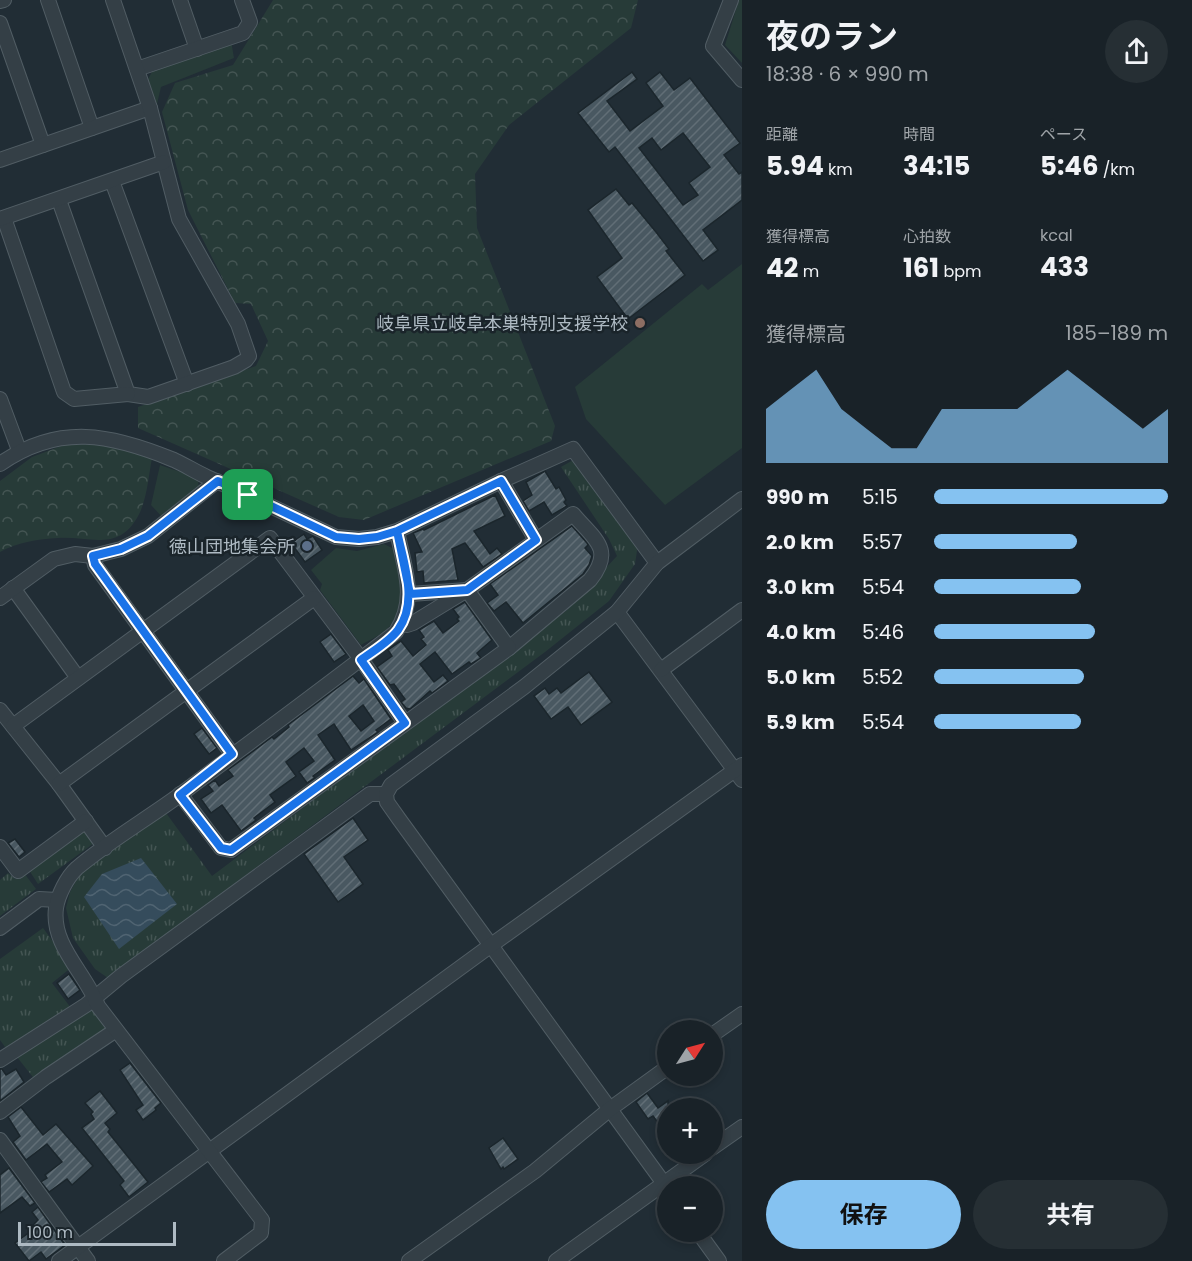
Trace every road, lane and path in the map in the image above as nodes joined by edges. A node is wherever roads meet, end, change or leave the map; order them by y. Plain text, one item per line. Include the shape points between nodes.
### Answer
1 (4, 0) edge
2 (48, 0) edge
3 (113, 0) edge
4 (180, 0) edge
5 (242, 0) edge
6 (731, 0) edge
7 (0, 1) edge
8 (0, 23) edge
9 (197, 49) junction
10 (137, 69) junction
11 (742, 80) edge
12 (150, 108) junction
13 (92, 128) junction
14 (43, 145) junction
15 (0, 160) edge
16 (164, 162) junction
17 (112, 181) junction
18 (59, 200) junction
19 (2, 219) edge
20 (186, 384) junction
21 (128, 394) junction
22 (0, 399) edge
23 (19, 450) junction
24 (0, 464) edge
25 (218, 481) junction
26 (501, 481) junction
27 (742, 499) edge
28 (397, 531) junction
29 (536, 540) junction
30 (93, 556) junction
31 (657, 563) junction
32 (13, 588) junction
33 (467, 590) junction
34 (410, 594) junction
35 (0, 598) edge
36 (314, 598) junction
37 (742, 610) edge
38 (617, 612) junction
39 (402, 624) junction
40 (143, 630) junction
41 (509, 648) junction
42 (361, 660) junction
43 (661, 670) junction
44 (78, 678) junction
45 (187, 690) junction
46 (0, 710) edge
47 (405, 723) junction
48 (13, 726) junction
49 (232, 754) junction
50 (740, 772) edge
51 (59, 784) junction
52 (386, 794) junction
53 (180, 795) junction
54 (86, 821) junction
55 (0, 847) edge
56 (105, 848) junction
57 (57, 900) junction
58 (0, 928) edge
59 (490, 946) junction
60 (94, 997) junction
61 (742, 1014) edge
62 (723, 1027) edge
63 (116, 1030) junction
64 (0, 1060) edge
65 (657, 1075) edge
66 (610, 1109) junction
67 (0, 1112) edge
68 (742, 1127) edge
69 (0, 1140) edge
70 (723, 1140) edge
71 (208, 1153) junction
72 (692, 1164) edge
73 (658, 1176) edge
74 (678, 1176) edge
75 (657, 1192) edge
76 (705, 1242) edge
77 (77, 1248) junction
78 (59, 1261) edge
79 (88, 1261) edge
80 (224, 1261) edge
81 (409, 1261) edge
82 (556, 1261) edge
83 (719, 1261) edge

1 - 7 street
2 - 13 street
3 - 10 street
4 - 9 street
5 - 9 street via 250,22 243,33
6 - 11 street via 713,46
8 - 14 street
9 - 10 street
10 - 12 street
12 - 13 street
12 - 16 street
13 - 14 street
14 - 15 street
16 - 17 street
16 - 20 street via 179,219 238,324 249,356 234,367
17 - 18 street
17 - 20 street
18 - 19 street
18 - 21 street
19 - 21 street via 64,392 74,399
20 - 21 street via 148,397
22 - 23 street
23 - 24 street
23 - 25 street via 57,438 100,437 174,460
25 - 28 street via 336,537 359,539
25 - 30 street via 148,536
26 - 28 street
26 - 29 street
26 - 31 street via 573,449
27 - 31 street
28 - 34 street
29 - 33 street
29 - 41 street via 573,514 599,545 601,567
30 - 32 street via 75,554 54,559
30 - 40 street
31 - 38 street
32 - 35 street
32 - 44 street
33 - 34 street
33 - 39 street via 413,623
33 - 41 street
34 - 39 street
36 - 40 street via 270,538
36 - 42 street
36 - 45 street
37 - 43 street
38 - 43 street
38 - 52 street via 524,687 391,785
39 - 42 street
40 - 44 street
40 - 45 street
41 - 47 street
42 - 47 street
42 - 49 street
43 - 50 street
44 - 48 street
45 - 49 street
45 - 51 street
46 - 48 street
47 - 53 street via 231,850 221,848
48 - 51 street
49 - 53 street
50 - 59 street
51 - 54 street
52 - 59 street via 387,802
52 - 60 street via 370,794
53 - 56 street
54 - 55 street via 18,871
54 - 56 street
56 - 57 street via 75,870
57 - 58 street via 39,899
57 - 60 street via 58,934
59 - 66 street
59 - 71 street
60 - 63 street
60 - 64 street
61 - 62 street
63 - 67 street
63 - 71 street
65 - 66 street
66 - 73 street
66 - 81 street via 535,1172
68 - 70 street
69 - 77 street
71 - 77 street
71 - 80 street via 262,1220 261,1233
72 - 74 street
75 - 82 street
76 - 83 street
77 - 78 street
77 - 79 street

